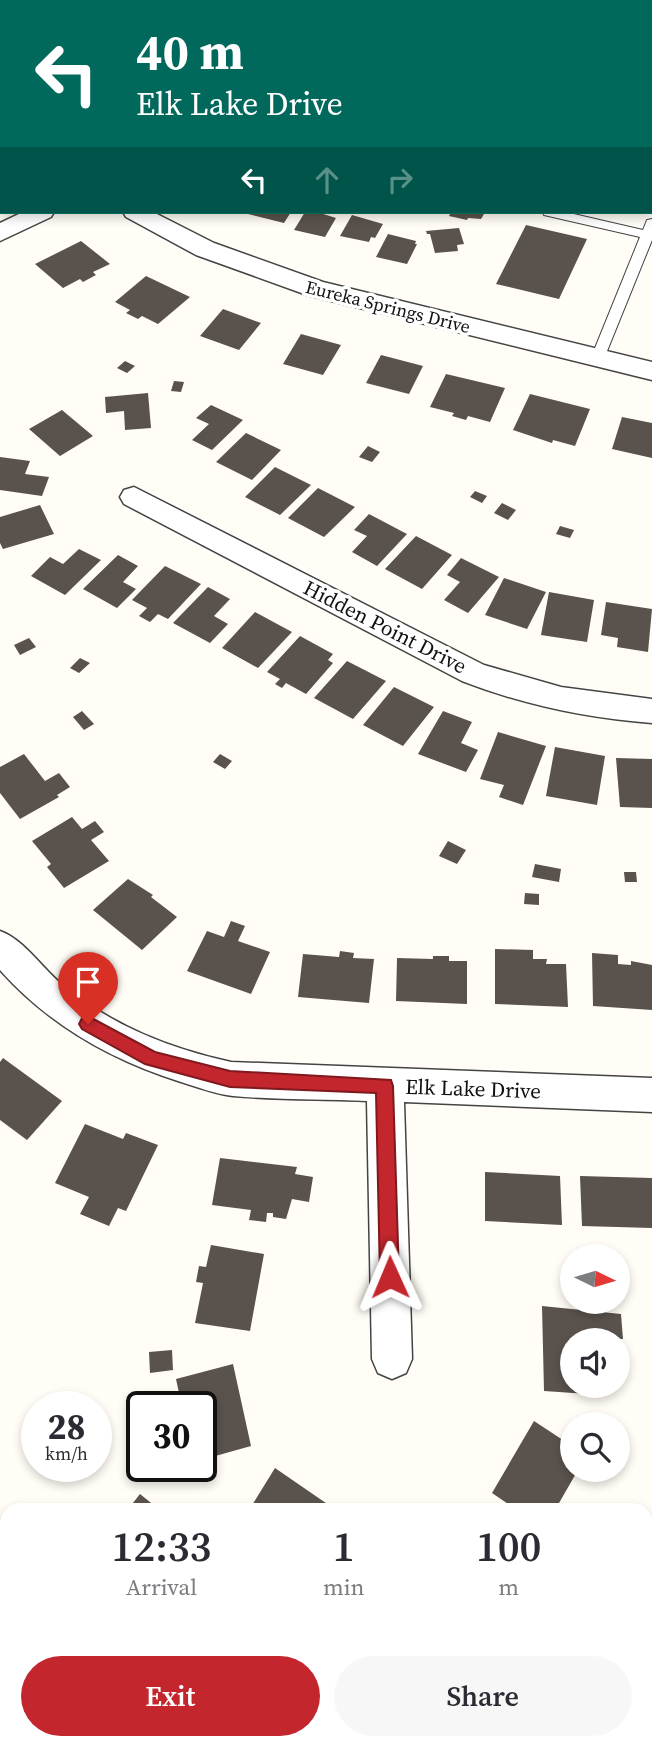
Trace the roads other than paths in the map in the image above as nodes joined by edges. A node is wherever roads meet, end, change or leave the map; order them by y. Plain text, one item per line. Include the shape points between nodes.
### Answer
1 (38, 214) edge
2 (139, 214) edge
3 (561, 214) edge
4 (650, 231) edge
5 (0, 233) edge
6 (598, 358) junction
7 (652, 371) edge
8 (134, 497) dead end
9 (652, 711) edge
10 (0, 946) edge
11 (385, 1086) junction
12 (652, 1095) edge
13 (392, 1359) dead end

1 - 5 street
2 - 6 street, Eureka Springs Drive via 205,248 303,285
3 - 4 lane
4 - 6 lane
6 - 7 street, Eureka Springs Drive
8 - 9 street, Hidden Point Drive via 473,673 558,701
10 - 11 street, Elk Lake Drive via 27,978 66,1010 151,1058 230,1079
11 - 12 street, Elk Lake Drive
11 - 13 street

